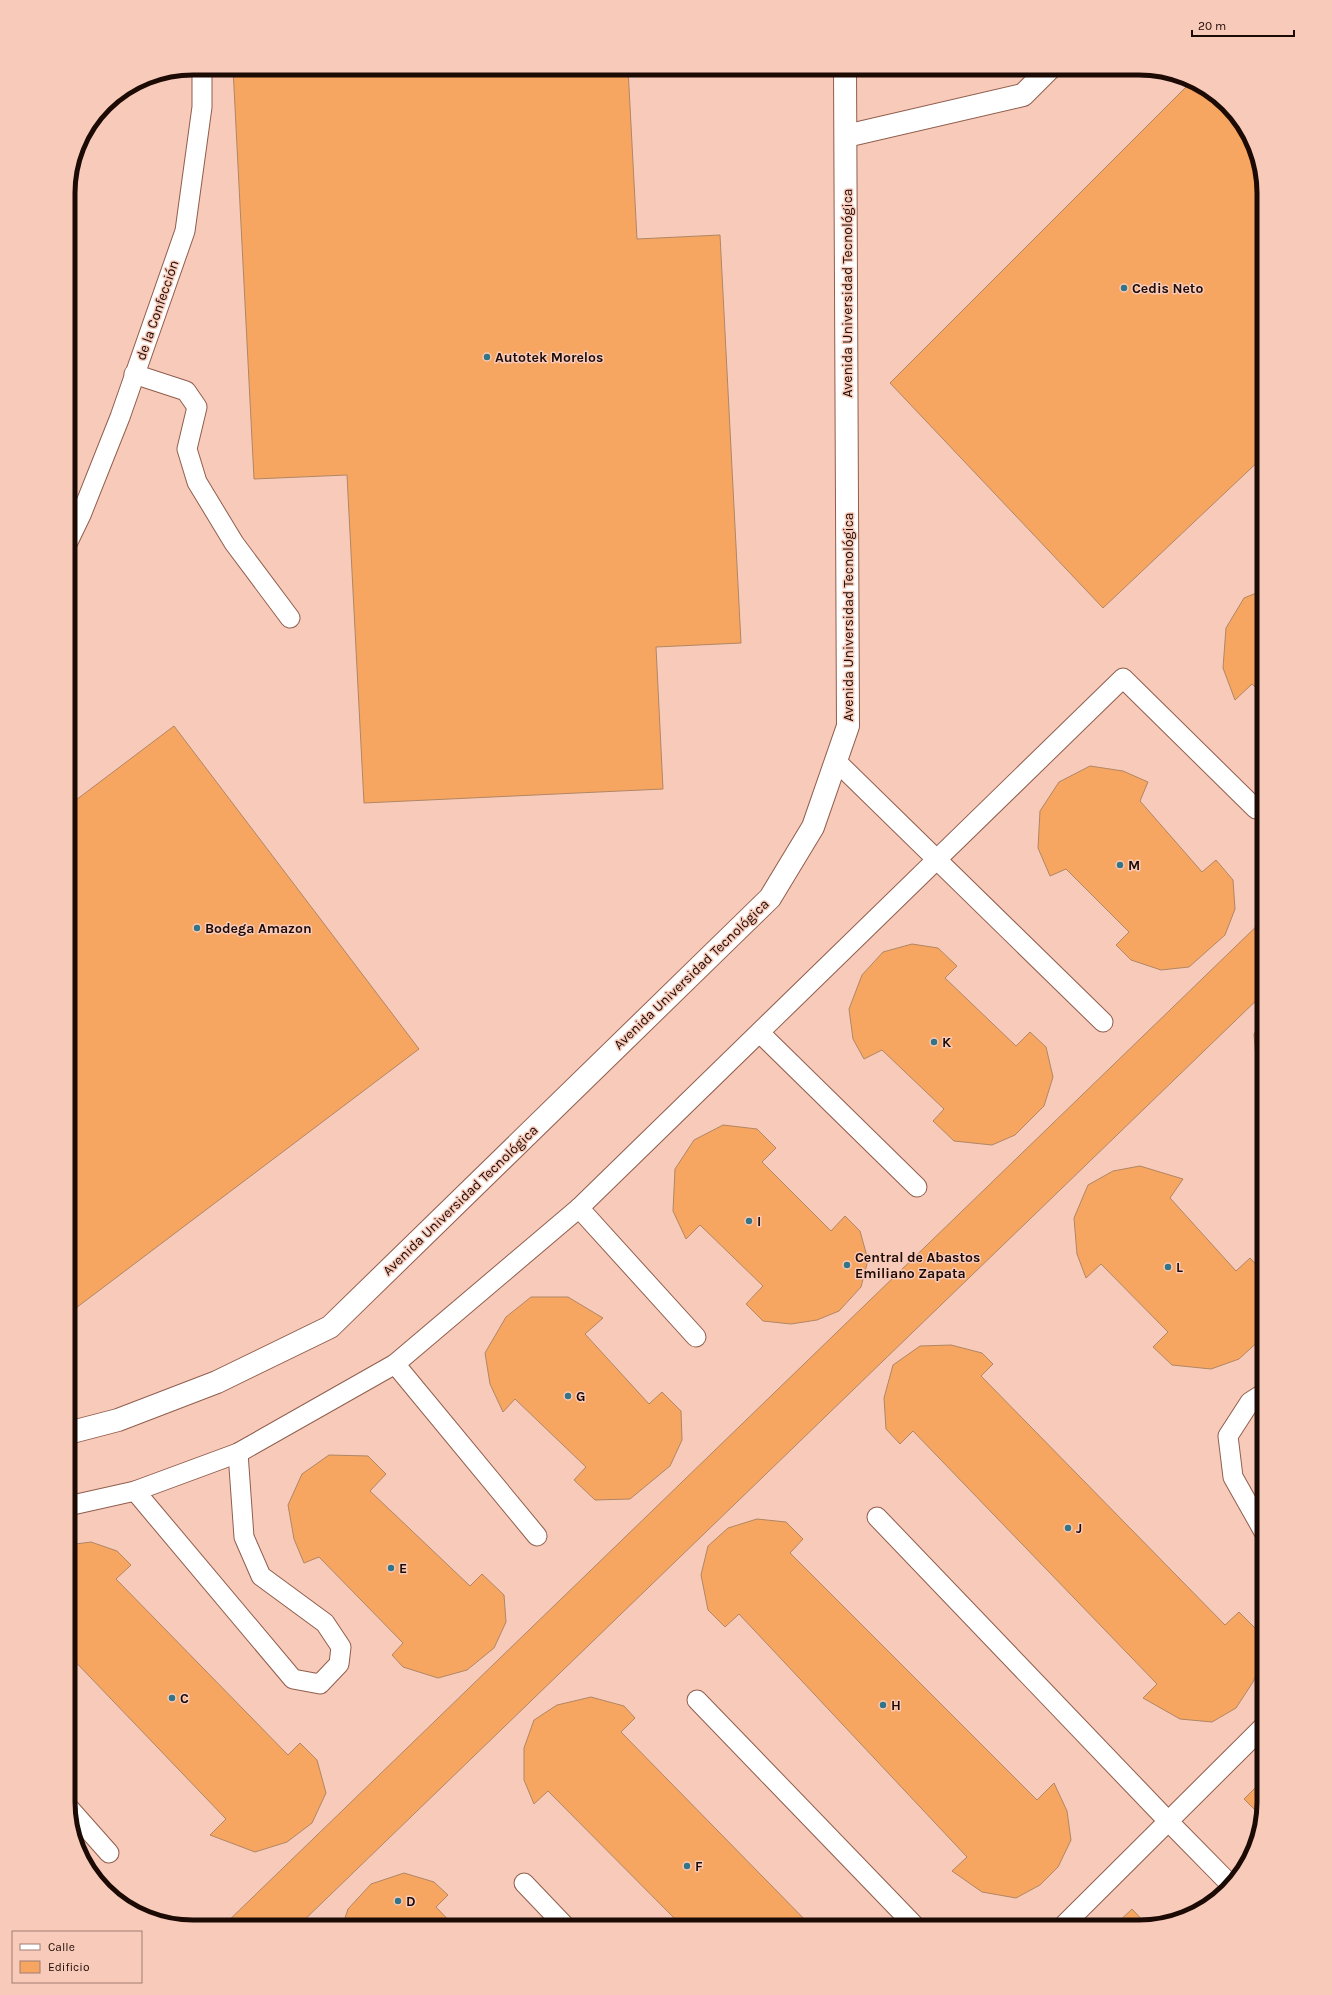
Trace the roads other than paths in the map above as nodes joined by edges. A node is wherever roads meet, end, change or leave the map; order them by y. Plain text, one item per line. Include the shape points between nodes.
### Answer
1 (202, 75) edge
2 (846, 75) edge
3 (1043, 75) edge
4 (846, 136) junction
5 (134, 374) junction
6 (75, 527) edge
7 (290, 618) dead end
8 (836, 761) junction
9 (1256, 809) dead end
10 (937, 860) junction
11 (1103, 1022) dead end
12 (760, 1033) junction
13 (916, 1187) dead end
14 (579, 1208) junction
15 (696, 1337) dead end
16 (395, 1364) junction
17 (1257, 1398) edge
18 (75, 1431) edge
19 (238, 1452) junction
20 (135, 1490) junction
21 (75, 1504) edge
22 (877, 1517) dead end
23 (1257, 1520) edge
24 (537, 1536) dead end
25 (697, 1700) dead end
26 (1257, 1733) edge
27 (76, 1816) edge
28 (1169, 1822) junction
29 (109, 1852) dead end
30 (1227, 1880) edge
31 (524, 1883) dead end
32 (559, 1920) edge
33 (909, 1920) edge
34 (1069, 1920) edge

1 - 5 lane, de la Confección via 202,107 185,231
2 - 4 street, Avenida Universidad Tecnológica
3 - 4 street via 1023,95
4 - 8 street, Avenida Universidad Tecnológica via 848,726
5 - 6 lane, de la Confección
5 - 7 lane via 186,391 196,407 187,449 197,482 234,543
8 - 10 lane
8 - 18 street, Avenida Universidad Tecnológica via 813,827 770,898 330,1327 217,1382 118,1420
9 - 10 lane via 1123,678
10 - 11 lane
10 - 12 lane
12 - 13 lane
12 - 14 lane
14 - 15 lane
14 - 16 lane
16 - 19 lane
16 - 24 lane
17 - 23 lane via 1250,1402 1228,1436 1233,1477
19 - 20 lane
19 - 20 lane via 244,1537 262,1576 325,1623 341,1647 339,1664 320,1684 293,1679
20 - 21 lane
22 - 28 lane
25 - 33 lane
26 - 28 lane
27 - 29 lane
28 - 30 lane
28 - 34 lane
31 - 32 lane

